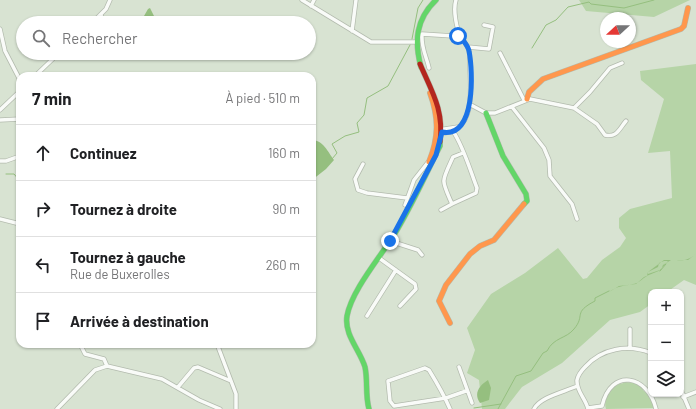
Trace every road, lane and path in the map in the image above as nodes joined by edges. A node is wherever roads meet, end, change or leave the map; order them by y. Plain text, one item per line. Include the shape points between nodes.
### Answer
1 (110, 0) edge
2 (302, 0) edge
3 (314, 0) edge
4 (356, 0) edge
5 (436, 0) edge
6 (456, 0) edge
7 (311, 6) junction
8 (688, 8) dead end
9 (101, 15) edge
10 (484, 25) dead end
11 (0, 29) edge
12 (352, 31) junction
13 (460, 35) junction
14 (416, 42) junction
15 (468, 47) junction
16 (500, 53) dead end
17 (52, 60) edge
18 (622, 63) dead end
19 (429, 68) dead end
20 (16, 72) edge
21 (39, 72) edge
22 (16, 95) edge
23 (525, 100) junction
24 (471, 105) junction
25 (512, 107) junction
26 (574, 108) junction
27 (0, 110) edge
28 (486, 113) junction
29 (16, 119) edge
30 (0, 120) edge
31 (626, 121) dead end
32 (458, 127) junction
33 (441, 130) junction
34 (453, 131) junction
35 (463, 153) junction
36 (16, 158) edge
37 (0, 161) edge
38 (429, 161) junction
39 (363, 164) dead end
40 (410, 189) junction
41 (416, 192) junction
42 (407, 198) junction
43 (452, 204) junction
44 (405, 205) dead end
45 (441, 210) dead end
46 (0, 219) edge
47 (577, 219) dead end
48 (16, 223) edge
49 (390, 241) junction
50 (422, 255) dead end
51 (379, 258) junction
52 (396, 270) junction
53 (400, 306) dead end
54 (367, 316) dead end
55 (450, 323) dead end
56 (630, 329) dead end
57 (630, 347) junction
58 (82, 348) edge
59 (218, 348) edge
60 (648, 352) edge
61 (107, 366) junction
62 (459, 368) dead end
63 (230, 380) junction
64 (577, 386) junction
65 (178, 388) junction
66 (466, 391) junction
67 (696, 392) edge
68 (683, 397) edge
69 (684, 397) edge
70 (446, 398) junction
71 (472, 403) dead end
72 (603, 407) edge
73 (57, 409) edge
74 (220, 409) edge
75 (236, 409) edge
76 (369, 409) edge
77 (450, 409) edge
78 (534, 409) edge
79 (588, 409) edge
80 (656, 409) edge
81 (689, 409) edge

1 - 9 street
2 - 7 street
3 - 7 street
4 - 12 street
5 - 14 street via 421,18
6 - 13 street
7 - 12 street
8 - 23 street via 684,26 681,28 543,79 529,92
10 - 15 street via 493,27 489,49
11 - 20 street via 5,51
12 - 14 street via 371,42
13 - 15 street
13 - 19 street via 422,34 422,48
14 - 33 street via 420,64 436,99 442,120
15 - 24 street
16 - 23 street
17 - 21 street
18 - 26 street via 610,68
22 - 27 street
23 - 25 street
23 - 26 street
24 - 28 street
24 - 32 street
25 - 28 street via 495,113
25 - 47 street via 544,148 549,160 550,176 572,204
26 - 31 street via 596,124 605,135 612,137
28 - 55 street via 503,156 526,194 527,202 494,240 470,254 446,285 439,302
29 - 30 street
32 - 33 street
32 - 34 street
33 - 34 street
33 - 38 street
33 - 41 street via 436,155
34 - 35 street
35 - 43 street via 453,157 443,179
35 - 43 street via 477,188 476,193
36 - 37 street via 6,162
38 - 40 street
38 - 41 street
39 - 42 street via 355,179 358,190
40 - 41 street
40 - 42 street
41 - 49 street
42 - 44 street
43 - 45 street
46 - 48 street
49 - 50 street via 418,250
49 - 51 street
51 - 52 street
51 - 76 street via 354,297 347,317 350,337 366,373 366,398
52 - 53 street via 416,284 416,289
52 - 54 street
56 - 57 street
57 - 60 street
57 - 64 street via 610,350 590,361 580,372
58 - 61 street via 85,354 104,359
59 - 63 street
61 - 65 street via 162,379
61 - 73 street via 95,370
62 - 66 street
63 - 65 street via 198,366
63 - 75 street via 236,394
64 - 78 street via 557,396 543,398
64 - 79 street via 586,400
65 - 74 street
66 - 70 street
66 - 71 street
67 - 69 street
68 - 81 street
70 - 70 street via 429,370 425,368 388,381 390,401 394,406
70 - 77 street
72 - 79 street
72 - 80 street via 608,390 620,380 628,379 644,386

